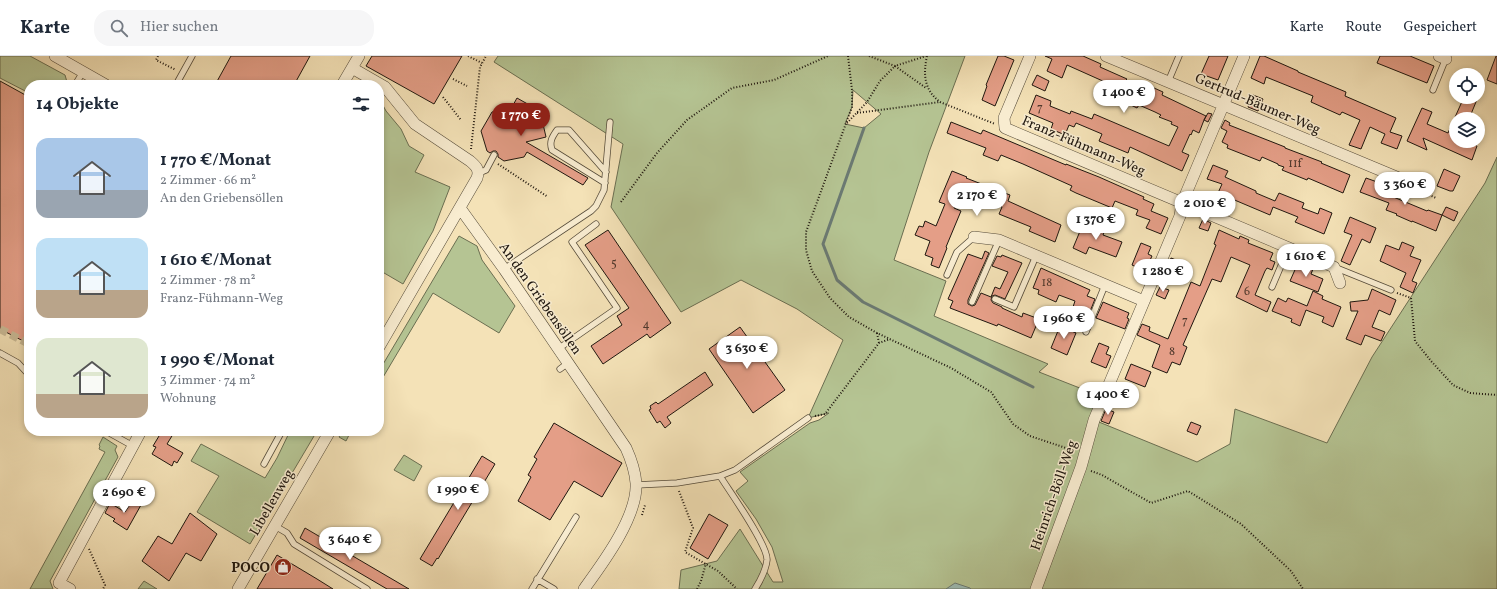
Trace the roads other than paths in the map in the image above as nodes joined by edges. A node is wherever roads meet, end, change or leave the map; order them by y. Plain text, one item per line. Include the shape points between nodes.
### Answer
1 (55, 56) edge
2 (192, 56) edge
3 (359, 56) edge
4 (1030, 56) edge
5 (1106, 56) edge
6 (1179, 56) edge
7 (1244, 56) edge
8 (1444, 57) edge
9 (352, 68) junction
10 (83, 72) junction
11 (78, 80) edge
12 (97, 80) edge
13 (179, 80) edge
14 (345, 80) edge
15 (373, 80) edge
16 (1168, 82) junction
17 (384, 86) edge
18 (1433, 90) dead end
19 (1223, 105) junction
20 (610, 122) dead end
21 (493, 158) road end
22 (606, 172) junction
23 (479, 173) junction
24 (1399, 178) road end
25 (605, 183) junction
26 (1182, 203) junction
27 (460, 208) junction
28 (596, 224) dead end
29 (974, 237) joint
30 (999, 240) junction
31 (1289, 247) junction
32 (1036, 256) junction
33 (1334, 267) junction
34 (504, 269) junction
35 (947, 276) dead end
36 (1340, 283) dead end
37 (1105, 284) junction
38 (1272, 287) dead end
39 (1391, 290) road end
40 (994, 299) dead end
41 (1144, 301) junction
42 (972, 302) dead end
43 (1086, 332) dead end
44 (384, 338) edge
45 (558, 349) junction
46 (0, 353) edge
47 (24, 370) edge
48 (808, 418) road end
49 (115, 436) edge
50 (138, 436) edge
51 (278, 436) edge
52 (327, 436) edge
53 (133, 446) junction
54 (264, 464) dead end
55 (720, 476) junction
56 (636, 485) junction
57 (576, 517) dead end
58 (275, 526) junction
59 (537, 579) junction
60 (70, 589) edge
61 (238, 589) edge
62 (367, 589) edge
63 (532, 589) edge
64 (554, 589) edge
65 (584, 589) edge
66 (755, 589) edge
67 (1036, 589) edge

1 - 10 street
2 - 13 lane
3 - 9 street
4 - 26 street, Franz-Fühmann-Weg via 1004,118 1005,128
5 - 16 street, Gertrud-Bäumer-Weg
6 - 16 lane
7 - 19 street, Heinrich-Böll-Weg
8 - 18 lane
9 - 14 street
9 - 15 street
10 - 11 lane
10 - 12 street
16 - 19 street, Gertrud-Bäumer-Weg
17 - 23 street via 415,124 470,161
19 - 24 street, Gertrud-Bäumer-Weg
19 - 26 street, Heinrich-Böll-Weg
20 - 22 lane
21 - 23 lane via 486,170
22 - 25 lane
22 - 25 lane via 569,130 557,130 552,137 552,150
23 - 27 street
25 - 34 lane via 604,190 591,211
26 - 31 street, Franz-Fühmann-Weg
26 - 41 street, Heinrich-Böll-Weg via 1180,216
27 - 34 street, An den Griebensöllen
27 - 44 street
28 - 45 lane via 572,242 617,308
29 - 30 street
29 - 35 lane via 957,252
30 - 32 street
30 - 42 lane
31 - 33 street, Franz-Fühmann-Weg
31 - 38 lane
32 - 37 street
32 - 40 lane via 1014,307
33 - 36 street
33 - 39 lane
34 - 45 street, An den Griebensöllen
37 - 41 street
37 - 43 lane
41 - 67 street, Heinrich-Böll-Weg via 1094,420 1081,467
45 - 56 street, An den Griebensöllen via 564,366 626,448 632,461
46 - 47 lane
48 - 55 lane via 735,470
49 - 53 lane
50 - 53 street
51 - 54 lane
52 - 58 street, Libellenweg
53 - 60 street via 60,583
55 - 56 lane via 677,483
55 - 66 lane via 760,538 767,560
56 - 65 street, An den Griebensöllen via 627,521
57 - 59 lane
58 - 61 street, Libellenweg
58 - 62 lane via 287,533 294,544
59 - 63 lane
59 - 64 lane

